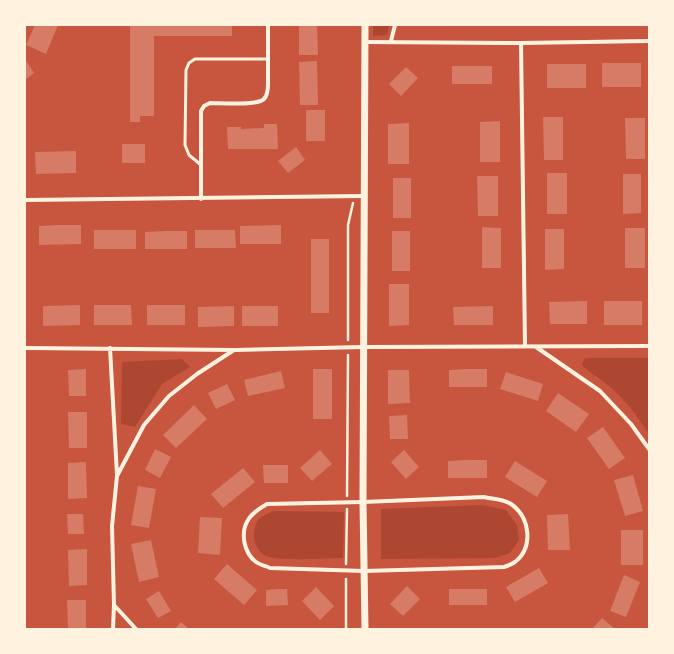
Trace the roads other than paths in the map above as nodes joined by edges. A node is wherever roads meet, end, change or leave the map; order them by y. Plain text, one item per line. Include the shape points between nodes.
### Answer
1 (268, 25) edge
2 (365, 25) edge
3 (395, 25) edge
4 (391, 41) junction
5 (649, 41) edge
6 (365, 42) junction
7 (521, 42) junction
8 (268, 59) junction
9 (201, 165) junction
10 (364, 196) junction
11 (201, 199) junction
12 (25, 200) edge
13 (525, 346) junction
14 (649, 346) edge
15 (363, 347) junction
16 (536, 347) junction
17 (25, 348) edge
18 (110, 348) junction
19 (235, 350) junction
20 (649, 449) edge
21 (117, 476) junction
22 (363, 502) junction
23 (364, 571) junction
24 (114, 605) junction
25 (113, 629) edge
26 (136, 629) edge
27 (365, 629) edge

1 - 8 street
2 - 6 street
3 - 4 street
4 - 6 street
4 - 7 street
5 - 7 street
6 - 10 street
7 - 13 street
8 - 9 street via 267,92 260,102 210,103 204,106 201,111
8 - 9 lane via 195,59 189,64 186,70 185,145 189,155
9 - 11 street
10 - 11 street
10 - 15 street
11 - 12 street
13 - 15 street
13 - 16 street
14 - 16 street
15 - 19 street
15 - 22 street
16 - 20 street via 600,392 631,424
17 - 18 street
18 - 19 street
18 - 21 street
19 - 21 street via 197,374 169,396 144,425
21 - 24 street via 112,526
22 - 23 street
22 - 23 street via 267,504 248,519 244,540 247,553 256,562 270,568
22 - 23 street via 484,497 509,502 520,511 527,524 528,536 524,551 514,562 504,567
23 - 27 street
24 - 25 street
24 - 26 street

